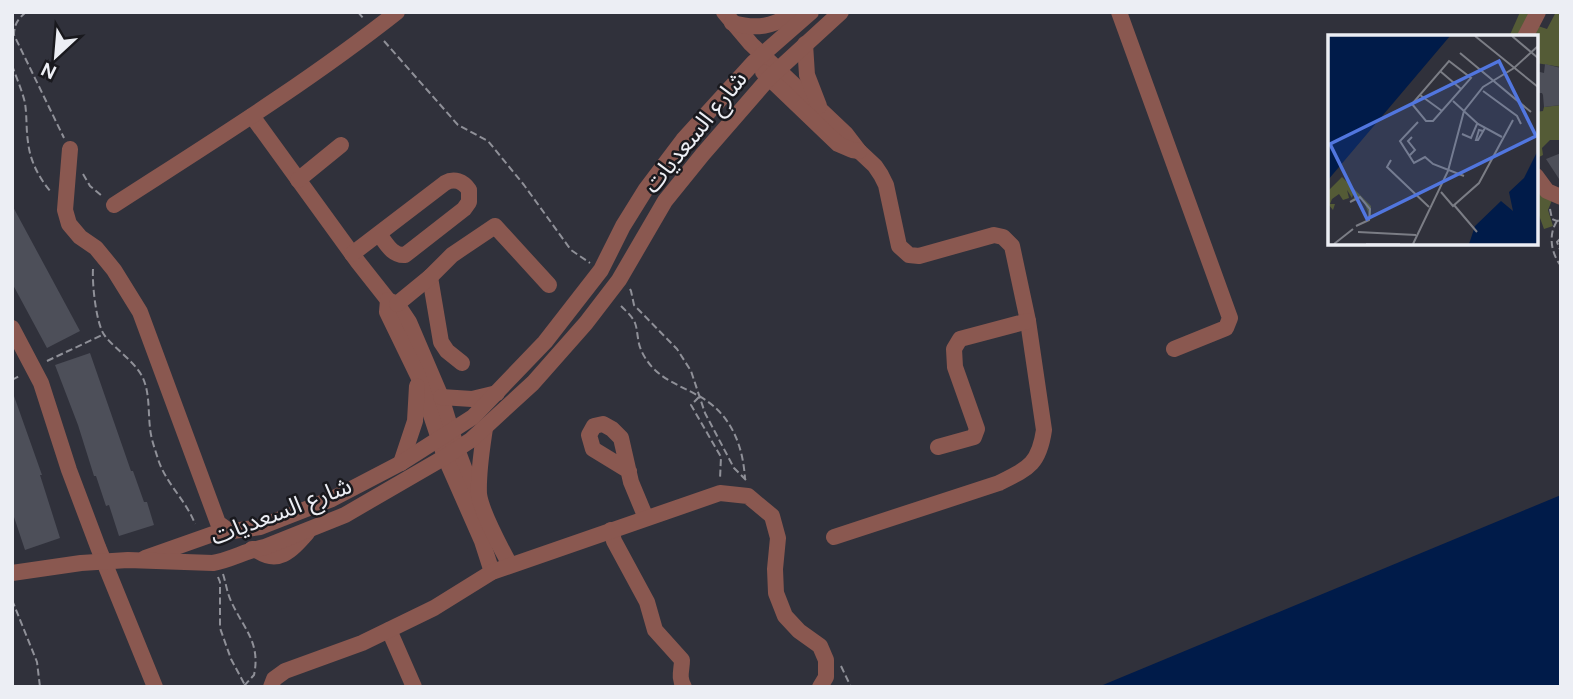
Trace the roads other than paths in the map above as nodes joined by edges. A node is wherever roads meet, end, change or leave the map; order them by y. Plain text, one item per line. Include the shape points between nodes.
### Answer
1 (397, 12) edge
2 (716, 12) edge
3 (800, 12) edge
4 (811, 12) edge
5 (841, 12) edge
6 (1119, 12) edge
7 (1538, 12) edge
8 (728, 18) edge
9 (1526, 35) edge
10 (805, 44) junction
11 (758, 58) junction
12 (773, 74) junction
13 (823, 114) junction
14 (252, 116) junction
15 (341, 145) dead end
16 (70, 149) road end
17 (859, 151) junction
18 (298, 180) junction
19 (1538, 180) edge
20 (1559, 197) edge
21 (114, 205) road end
22 (382, 238) junction
23 (355, 258) junction
24 (430, 277) junction
25 (549, 285) dead end
26 (392, 302) junction
27 (1028, 321) junction
28 (12, 328) edge
29 (1174, 349) dead end
30 (462, 363) dead end
31 (418, 376) junction
32 (497, 393) junction
33 (441, 397) junction
34 (485, 428) junction
35 (445, 436) junction
36 (938, 447) dead end
37 (451, 453) junction
38 (401, 463) junction
39 (629, 471) dead end
40 (479, 497) junction
41 (646, 518) junction
42 (250, 528) junction
43 (611, 530) junction
44 (229, 531) junction
45 (834, 537) dead end
46 (197, 540) junction
47 (255, 549) junction
48 (136, 561) junction
49 (105, 562) junction
50 (199, 562) junction
51 (510, 565) junction
52 (492, 572) junction
53 (12, 573) edge
54 (389, 630) junction
55 (155, 687) edge
56 (271, 687) edge
57 (414, 687) edge
58 (684, 687) edge
59 (820, 687) edge

1 - 14 street
2 - 11 street
3 - 8 street via 769,26 749,27
4 - 11 street, شارع السعديات
5 - 10 street, شارع السعديات
6 - 29 street via 1230,318 1226,328
7 - 9 street
8 - 11 street
10 - 12 street, شارع السعديات
10 - 13 street via 807,75
11 - 12 street
11 - 32 street, شارع السعديات via 683,140 646,189 601,270 545,342
12 - 13 street
12 - 17 street via 838,144
12 - 34 street, شارع السعديات via 665,201 619,280 586,323
13 - 17 street
14 - 18 street
14 - 21 street
15 - 18 street
16 - 44 street via 65,203 69,224 114,270 139,312 218,523
17 - 27 street via 886,185 898,242 905,253 919,256 994,235 1010,242
18 - 23 street
19 - 20 street
22 - 22 street via 397,255 405,255 467,206 470,194 466,186 456,180 444,183
22 - 23 street
23 - 26 street
24 - 25 street via 452,255 495,226
24 - 26 street
24 - 30 street via 442,342
26 - 31 street via 387,312
26 - 33 street via 409,322
27 - 36 street via 960,339 954,349 955,367 977,429 974,437
27 - 45 street via 1044,430 1035,461 999,483
28 - 49 street via 41,383
31 - 35 street
31 - 38 street via 415,421
32 - 33 street
32 - 35 street, شارع السعديات via 474,417
33 - 35 street
34 - 37 street, شارع السعديات
34 - 40 street
35 - 37 street
35 - 38 street, شارع السعديات
37 - 40 street
37 - 47 street, شارع السعديات via 345,515
37 - 52 street
38 - 42 street, شارع السعديات via 332,499
39 - 41 street
40 - 51 street
41 - 43 street
41 - 59 street via 720,493 748,496 772,516 778,538 776,593 785,616 820,646 826,660 826,677
42 - 44 street, شارع السعديات
42 - 46 street via 215,541
42 - 47 street
43 - 51 street
43 - 58 street via 647,602 655,630 681,660
44 - 46 street, شارع السعديات
46 - 48 street, شارع السعديات
46 - 50 street
47 - 50 street, شارع السعديات via 220,562
48 - 49 street
48 - 50 street, شارع السعديات
49 - 53 street
49 - 55 street
51 - 52 street
52 - 54 street
54 - 56 street via 285,671
54 - 57 street

